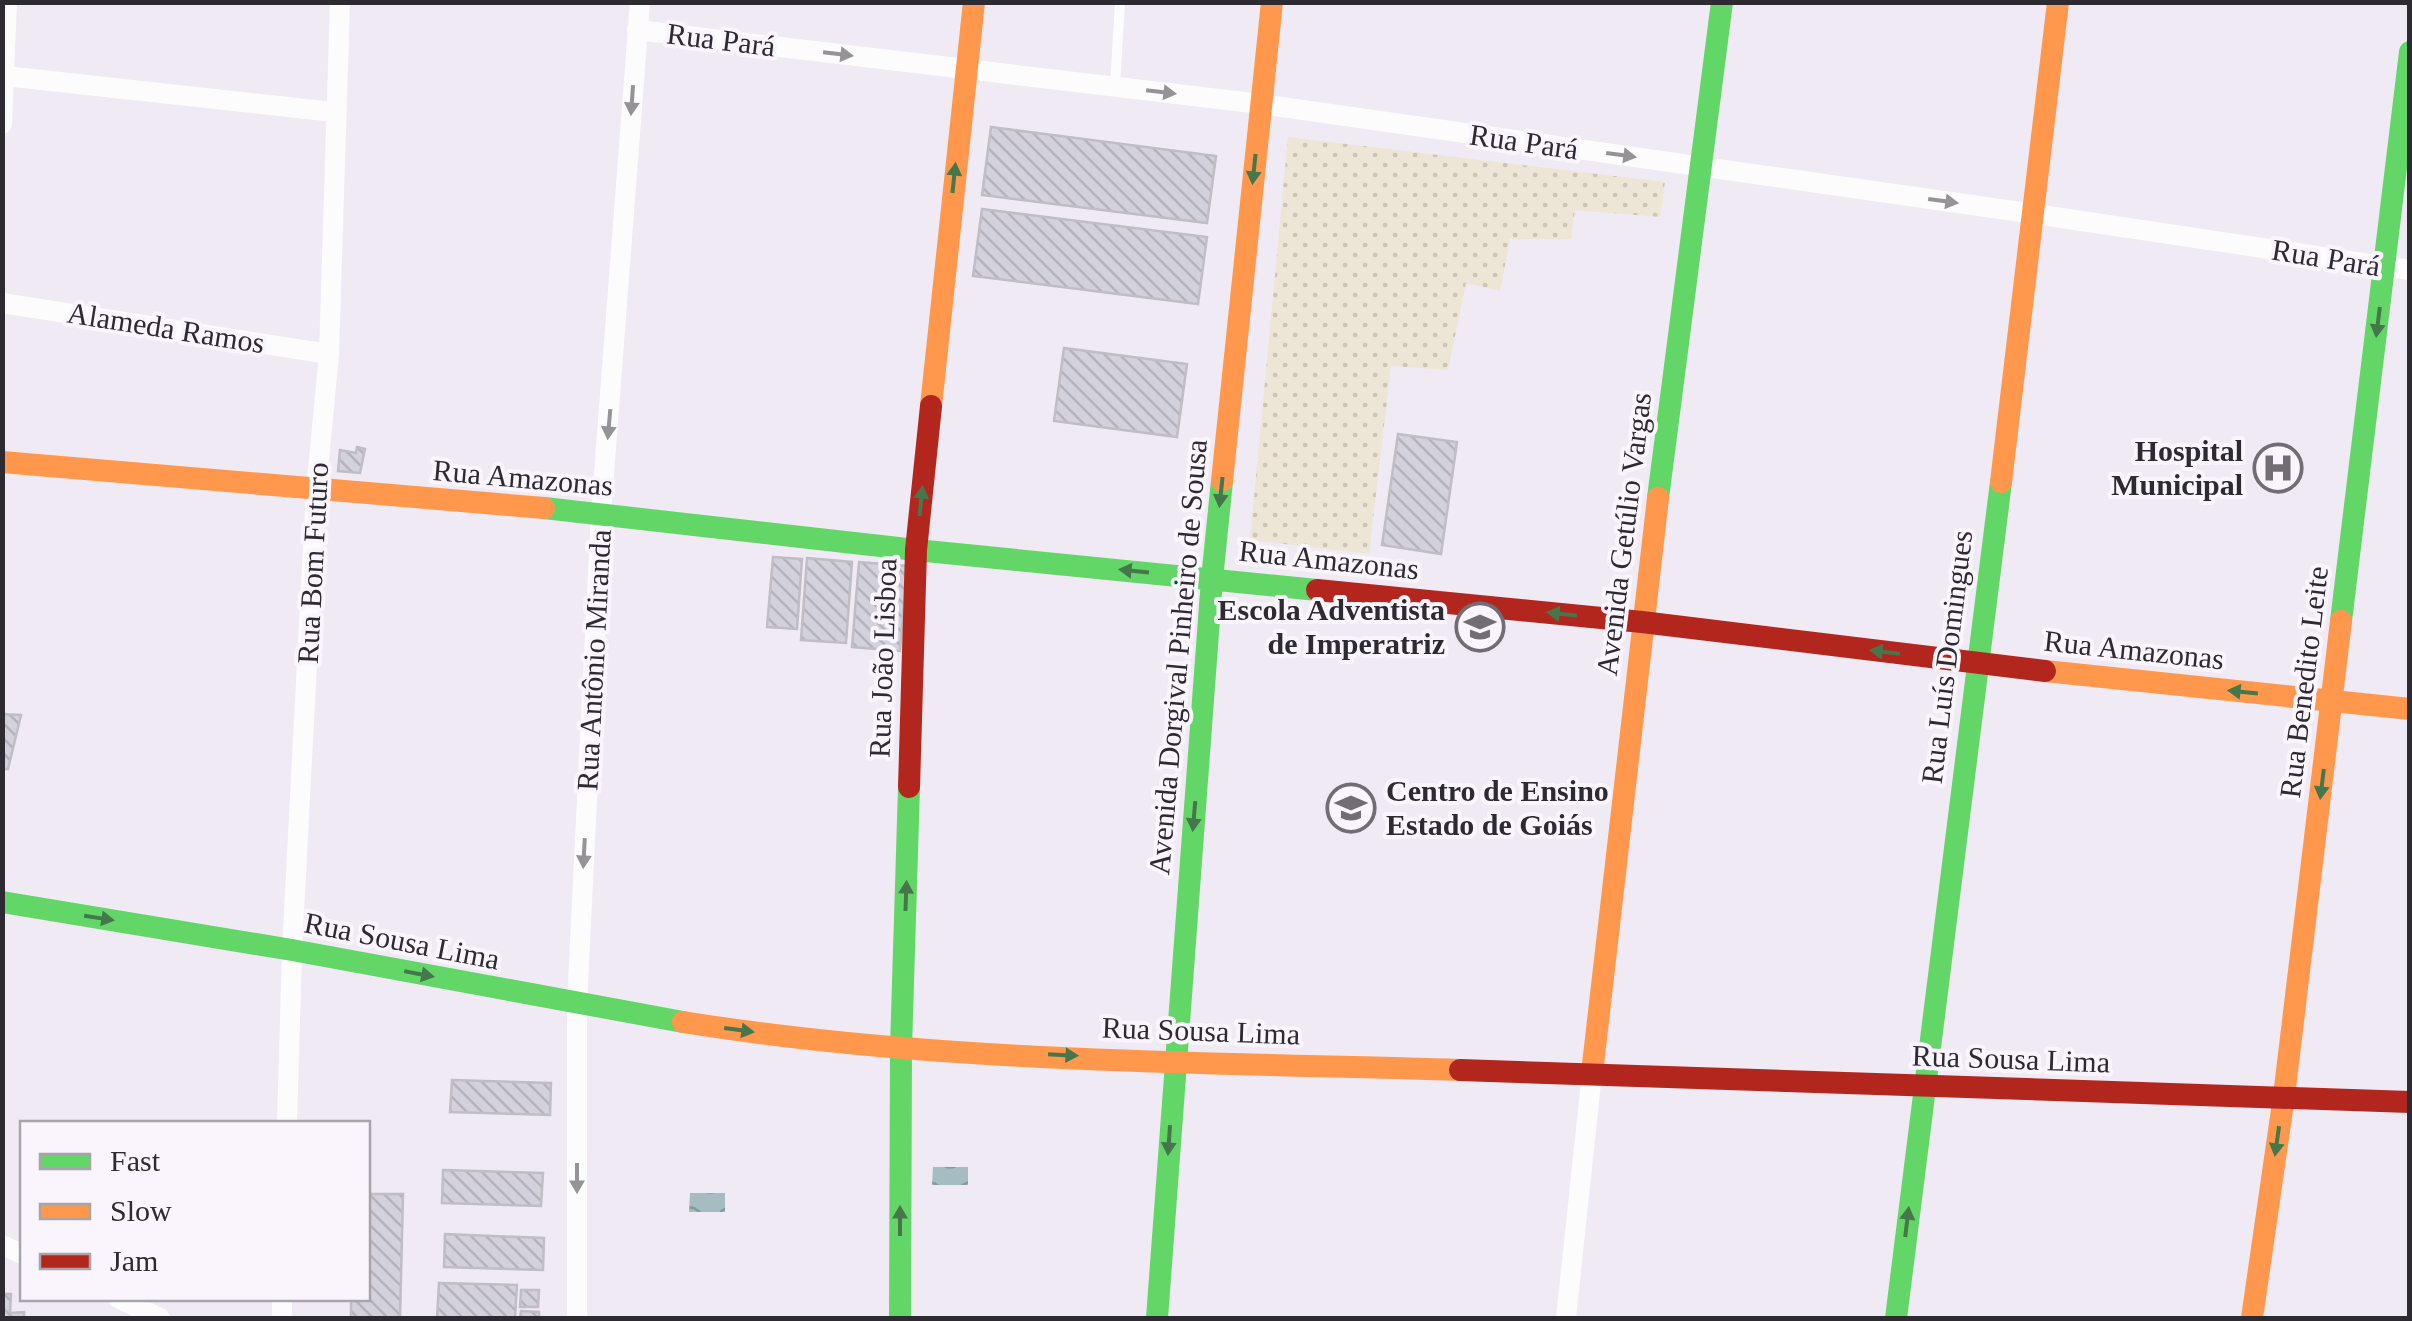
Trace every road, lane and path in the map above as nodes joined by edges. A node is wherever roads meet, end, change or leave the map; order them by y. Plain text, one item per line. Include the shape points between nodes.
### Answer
1 (7, 2) edge
2 (340, 2) edge
3 (640, 2) edge
4 (974, 2) edge
5 (1120, 2) edge
6 (1272, 2) edge
7 (1722, 2) edge
8 (2058, 2) edge
9 (637, 30) junction
10 (2410, 52) edge
11 (965, 69) junction
12 (5, 76) junction
13 (1115, 87) junction
14 (1260, 104) junction
15 (334, 112) junction
16 (2, 124) edge
17 (1701, 167) junction
18 (2036, 214) junction
19 (2385, 268) junction
20 (2410, 270) edge
21 (2, 303) edge
22 (329, 354) junction
23 (2, 462) edge
24 (316, 491) junction
25 (602, 514) junction
26 (916, 550) junction
27 (1212, 579) junction
28 (1642, 622) junction
29 (1976, 664) junction
30 (2332, 702) junction
31 (2410, 709) edge
32 (2, 902) edge
33 (292, 950) junction
34 (577, 1004) junction
35 (902, 1048) junction
36 (1174, 1060) junction
37 (1592, 1073) junction
38 (1922, 1086) junction
39 (2284, 1096) junction
40 (2410, 1102) edge
41 (287, 1121) edge
42 (124, 1301) edge
43 (160, 1318) edge
44 (577, 1318) edge
45 (900, 1318) edge
46 (1157, 1318) edge
47 (1566, 1318) edge
48 (1896, 1318) edge
49 (2252, 1318) edge

1 - 12 street
2 - 15 street, Rua Bom Futuro
3 - 9 street, Rua Antônio Miranda
4 - 11 street, Rua João Lisboa
5 - 13 lane
6 - 14 street, Avenida Dorgival Pinheiro de Sousa
7 - 17 street, Avenida Getúlio Vargas
8 - 18 street, Rua Luís Domingues
9 -> 11 street, Rua Pará
9 -> 25 street, Rua Antônio Miranda
10 - 19 street, Rua Benedito Leite
11 - 13 street, Rua Pará
26 -> 11 street, Rua João Lisboa
12 - 15 street
12 - 16 street
13 -> 14 street, Rua Pará
14 -> 17 street, Rua Pará
14 -> 27 street, Avenida Dorgival Pinheiro de Sousa
15 - 22 street, Rua Bom Futuro
17 -> 18 street, Rua Pará
17 - 28 street, Avenida Getúlio Vargas
18 - 19 street, Rua Pará
18 - 29 street, Rua Luís Domingues
19 - 20 street, Rua Pará
19 -> 30 street, Rua Benedito Leite
21 - 22 street, Alameda Ramos
22 - 24 street, Rua Bom Futuro
23 - 24 street, Rua Amazonas
24 - 25 street, Rua Amazonas
24 - 33 street, Rua Bom Futuro
25 - 26 street, Rua Amazonas
25 -> 34 street, Rua Antônio Miranda
27 -> 26 street, Rua Amazonas
35 -> 26 street, Rua João Lisboa
28 -> 27 street, Rua Amazonas
27 -> 36 street, Avenida Dorgival Pinheiro de Sousa
29 -> 28 street, Rua Amazonas
28 - 37 street, Avenida Getúlio Vargas
30 -> 29 street, Rua Amazonas
29 - 38 street, Rua Luís Domingues
30 - 31 street, Rua Amazonas
30 -> 39 street, Rua Benedito Leite
32 -> 33 street, Rua Sousa Lima
33 -> 34 street, Rua Sousa Lima
33 - 41 street, Rua Bom Futuro
34 -> 35 street, Rua Sousa Lima
34 -> 44 street, Rua Antônio Miranda
35 -> 36 street, Rua Sousa Lima
45 -> 35 street, Rua João Lisboa
36 - 37 street, Rua Sousa Lima
36 -> 46 street, Avenida Dorgival Pinheiro de Sousa
37 - 38 street, Rua Sousa Lima
37 - 47 street
38 - 39 street, Rua Sousa Lima
48 -> 38 street, Rua Luís Domingues
39 - 40 street, Rua Sousa Lima
39 -> 49 street, Rua Benedito Leite
42 - 43 street

